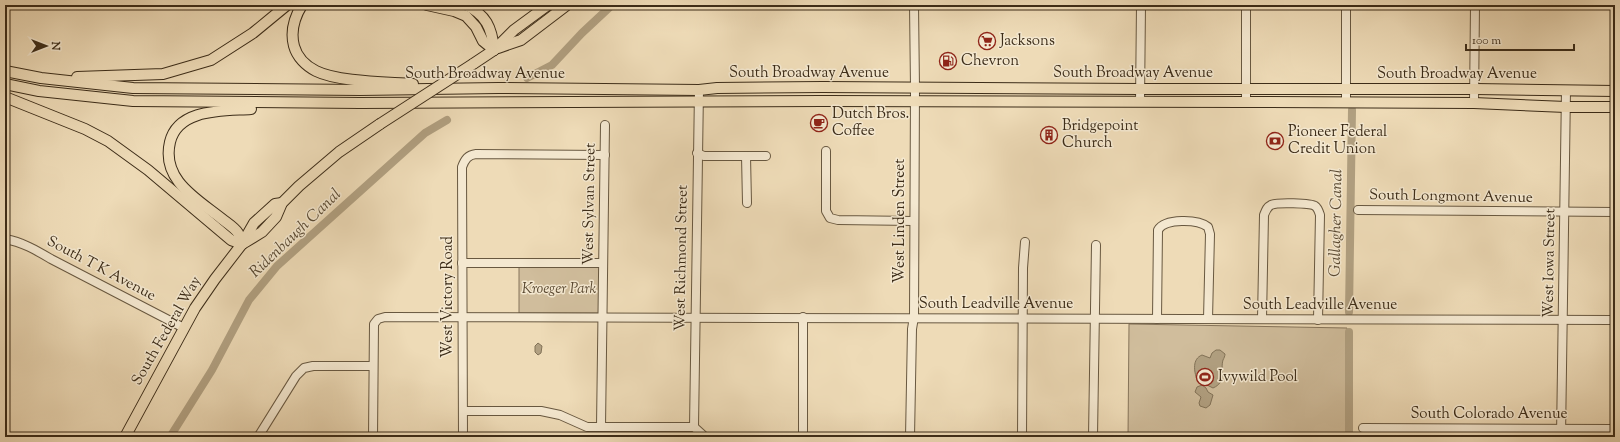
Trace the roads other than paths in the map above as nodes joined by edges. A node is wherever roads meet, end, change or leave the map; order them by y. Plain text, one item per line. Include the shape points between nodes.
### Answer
1 (287, 5) edge
2 (302, 5) edge
3 (427, 5) edge
4 (465, 5) edge
5 (548, 5) edge
6 (567, 5) edge
7 (914, 5) edge
8 (1141, 5) edge
9 (1246, 5) edge
10 (1346, 5) edge
11 (1475, 5) edge
12 (494, 50) junction
13 (5, 71) edge
14 (41, 78) junction
15 (5, 84) edge
16 (915, 88) junction
17 (1246, 88) junction
18 (1140, 89) junction
19 (1346, 89) junction
20 (1475, 89) junction
21 (468, 90) junction
22 (700, 90) junction
23 (1566, 90) junction
24 (1615, 91) edge
25 (5, 97) edge
26 (700, 102) junction
27 (915, 102) junction
28 (1140, 102) junction
29 (1246, 102) junction
30 (1346, 102) junction
31 (287, 103) junction
32 (1474, 103) junction
33 (1566, 107) junction
34 (1615, 107) edge
35 (605, 125) dead end
36 (826, 151) dead end
37 (697, 153) junction
38 (605, 155) junction
39 (746, 156) junction
40 (766, 156) dead end
41 (746, 202) dead end
42 (1358, 210) dead end
43 (1565, 212) junction
44 (1615, 212) edge
45 (913, 221) junction
46 (5, 239) edge
47 (1025, 242) dead end
48 (242, 244) junction
49 (1096, 245) dead end
50 (462, 263) junction
51 (603, 263) junction
52 (462, 317) junction
53 (602, 317) junction
54 (695, 317) junction
55 (803, 317) junction
56 (914, 317) junction
57 (1023, 318) junction
58 (1095, 318) junction
59 (1157, 319) junction
60 (1208, 319) junction
61 (1262, 319) junction
62 (1318, 320) junction
63 (1615, 320) edge
64 (1563, 321) junction
65 (184, 328) junction
66 (373, 366) junction
67 (463, 412) junction
68 (601, 427) junction
69 (694, 427) junction
70 (640, 428) junction
71 (1363, 428) dead end
72 (1615, 429) edge
73 (1561, 433) edge
74 (125, 437) edge
75 (258, 437) edge
76 (373, 437) edge
77 (463, 437) edge
78 (640, 437) edge
79 (705, 437) edge
80 (803, 437) edge
81 (910, 437) edge
82 (1022, 437) edge
83 (1093, 437) edge

1 - 14 main road via 253,33 211,60 163,74
2 - 21 main road via 293,26 292,39 301,60 316,71 340,78
3 - 12 main road via 466,16 476,27 483,41
4 - 12 main road via 476,11 489,25 493,34
5 - 12 main road, South Federal Way via 514,30
6 - 12 main road, South Federal Way via 521,40
7 - 16 street, West Linden Street
8 - 18 street
9 - 17 street
10 - 19 street
11 - 20 street
12 - 48 main road, South Federal Way, bridge via 339,152 298,186 282,203 276,217 262,232
13 - 14 main road, South Broadway Avenue
14 - 21 main road, South Broadway Avenue via 133,88
15 - 31 main road, South Broadway Avenue via 39,91 133,102
16 - 18 main road, South Broadway Avenue
16 - 22 main road, South Broadway Avenue
16 - 27 street, West Linden Street
17 - 18 main road, South Broadway Avenue
17 - 19 main road, South Broadway Avenue
17 - 29 street
18 - 28 street
19 - 20 main road, South Broadway Avenue
19 - 30 street
20 - 23 main road, South Broadway Avenue
20 - 32 street
21 - 22 main road, South Broadway Avenue
22 - 26 street, West Richmond Street
23 - 24 main road, South Broadway Avenue
23 - 33 street, West Iowa Street
25 - 48 main road via 108,141 148,170 231,240
26 - 27 main road, South Broadway Avenue
26 - 31 main road, South Broadway Avenue
26 - 37 street, West Richmond Street
27 - 28 main road, South Broadway Avenue
27 - 45 street, West Linden Street
28 - 29 main road, South Broadway Avenue
29 - 30 main road, South Broadway Avenue
30 - 32 main road, South Broadway Avenue
31 - 48 main road via 264,108 206,112 189,118 170,140 170,167 177,180 238,232
32 - 33 main road, South Broadway Avenue
33 - 34 main road, South Broadway Avenue
33 - 43 street, West Iowa Street
35 - 38 street, West Sylvan Street
36 - 45 street via 826,211 830,218
37 - 39 street via 704,156
37 - 54 street, West Richmond Street
38 - 50 street, West Victory Road via 476,154 467,158 462,167
38 - 51 street, West Sylvan Street
39 - 40 street
39 - 41 street
42 - 43 street, South Longmont Avenue
43 - 44 street, South Longmont Avenue
43 - 64 street, West Iowa Street
45 - 56 street, West Linden Street
46 - 65 street, South T K Avenue via 17,241
47 - 57 street
48 - 65 main road, South Federal Way via 215,279
49 - 58 street
50 - 51 street
50 - 52 street, West Victory Road
51 - 53 street, West Sylvan Street
52 - 53 street, South Leadville Avenue
52 - 66 street, South Leadville Avenue via 378,319 374,324
52 - 67 street, West Victory Road
53 - 54 street, South Leadville Avenue
53 - 68 street, West Sylvan Street
54 - 55 street, South Leadville Avenue
54 - 69 street, West Richmond Street
55 - 56 street, South Leadville Avenue
55 - 80 street
56 - 57 street, South Leadville Avenue
56 - 81 street, West Linden Street
57 - 58 street, South Leadville Avenue
57 - 82 street
58 - 59 street, South Leadville Avenue
58 - 83 street
59 - 60 street, South Leadville Avenue
59 - 60 street via 1158,234 1164,223 1171,222 1199,222 1208,227
60 - 61 street, South Leadville Avenue
61 - 62 street, South Leadville Avenue
61 - 62 street via 1264,215 1270,205 1293,204 1312,205 1320,215
62 - 64 street, South Leadville Avenue
63 - 64 street, South Leadville Avenue
64 - 73 street, West Iowa Street
65 - 74 main road, South Federal Way
66 - 75 street via 304,368 296,376
66 - 76 street
67 - 68 street via 541,411 560,414 587,427
67 - 77 street, West Victory Road
68 - 70 street
69 - 70 street
69 - 79 street
70 - 78 street
71 - 73 street, South Colorado Avenue
72 - 73 street, South Colorado Avenue

